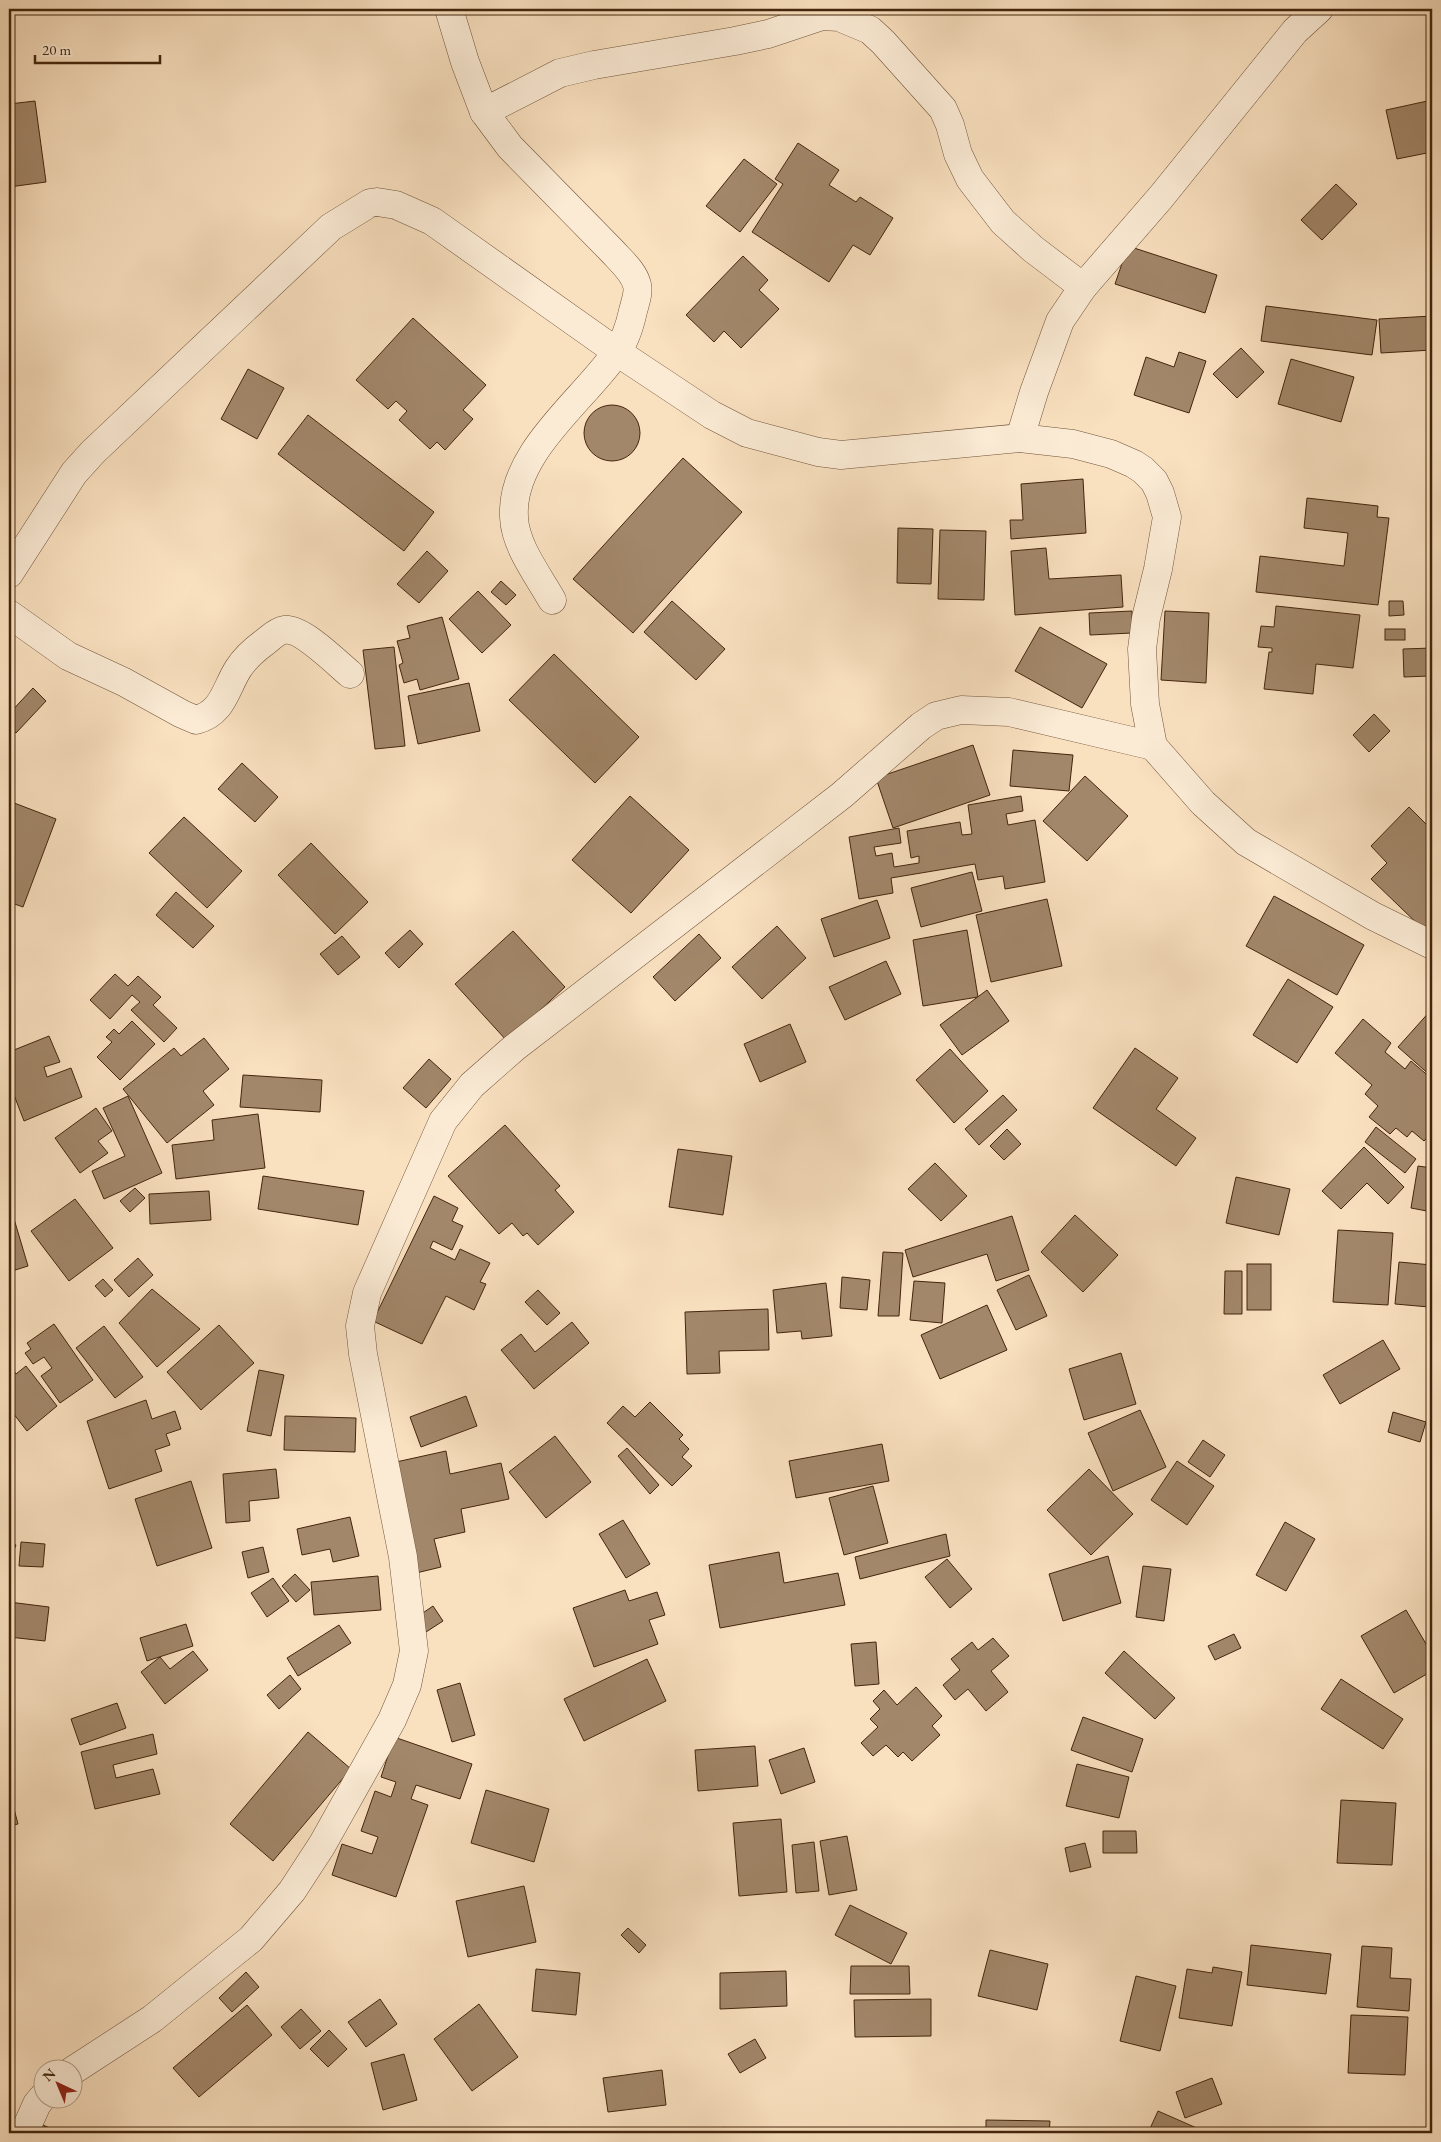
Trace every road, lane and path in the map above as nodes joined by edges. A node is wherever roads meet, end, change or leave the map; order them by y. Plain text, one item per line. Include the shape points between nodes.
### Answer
1 (449, 9) edge
2 (1319, 9) edge
3 (784, 17) edge
4 (484, 112) junction
5 (1083, 287) junction
6 (617, 352) junction
7 (1020, 438) junction
8 (9, 574) edge
9 (552, 600) dead end
10 (9, 614) edge
11 (350, 674) dead end
12 (1153, 746) junction
13 (1432, 945) edge
14 (82, 2064) edge
15 (34, 2110) edge
16 (24, 2133) edge

1 - 4 street
2 - 5 street via 1294,31 1161,197
3 - 4 street via 768,34 560,73
3 - 5 street via 807,19 829,15 851,21 876,34 943,109 970,179 1003,222 1033,250
4 - 6 street via 510,147 612,251 634,278 638,292 630,323
5 - 7 street via 1060,321
6 - 7 street via 712,415 747,433 818,452 861,454
6 - 8 street via 432,221 396,205 370,202 320,237 93,452 74,473
6 - 9 street via 534,452 521,476 514,518 518,535
7 - 12 street via 1072,444 1119,457 1143,470 1160,493 1167,517 1146,618 1142,657 1145,704
10 - 11 street via 68,656 196,720 216,710 243,662 281,630 300,634
12 - 13 street via 1203,802 1246,842 1373,916
12 - 14 street via 1009,712 961,710 936,716 842,795 514,1048 472,1085 443,1121 367,1293 360,1326 403,1557 414,1651 408,1685 322,1845 292,1892 251,1939 152,2019
15 - 16 street

